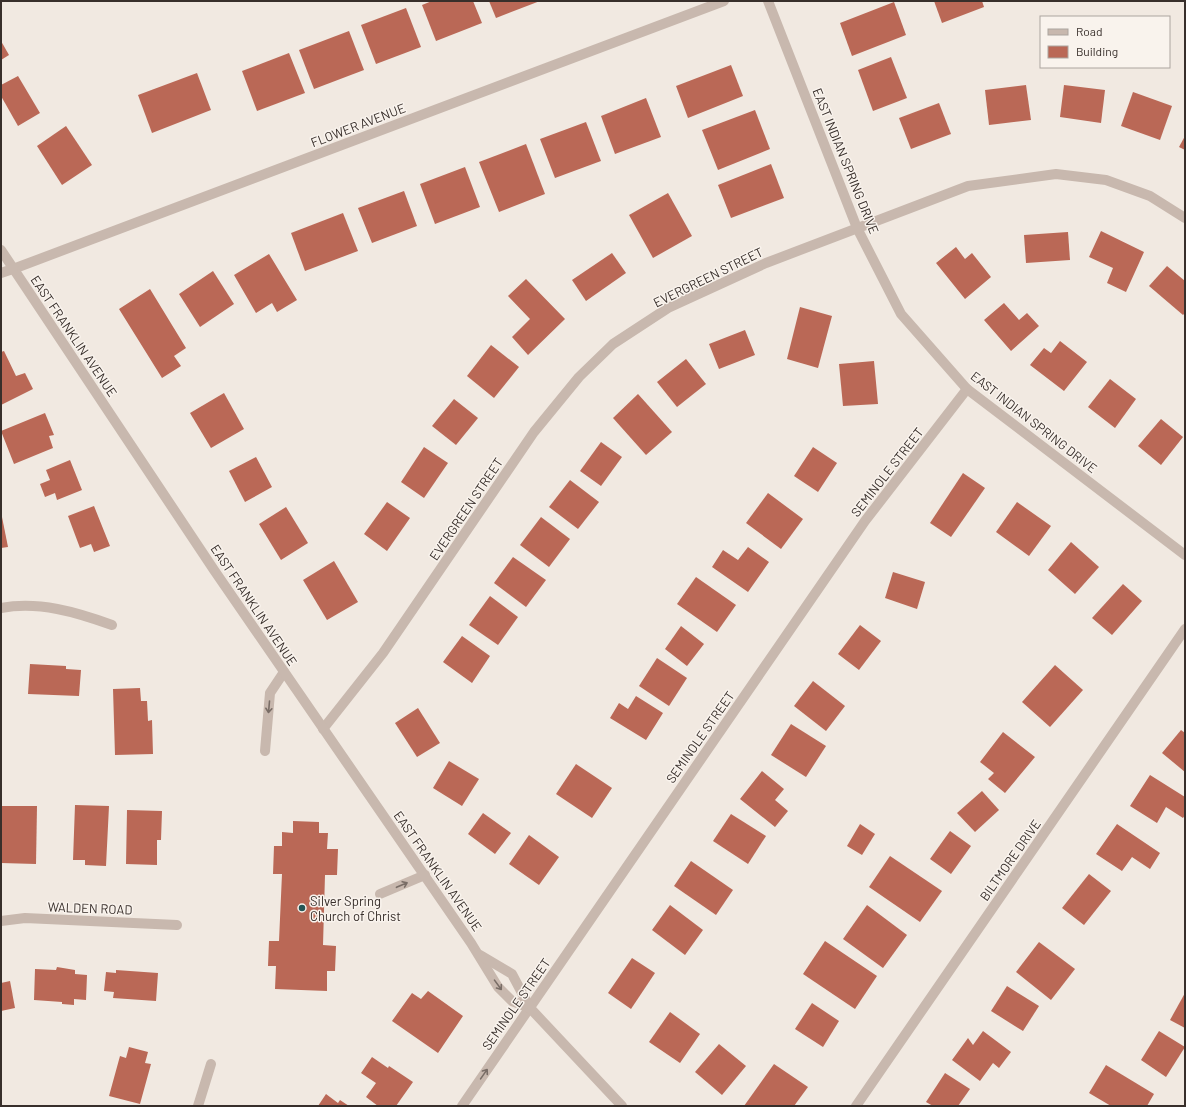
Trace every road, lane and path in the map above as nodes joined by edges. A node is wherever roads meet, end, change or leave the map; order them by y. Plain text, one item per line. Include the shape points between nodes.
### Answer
1 (724, 1) edge
2 (768, 1) edge
3 (1185, 218) edge
4 (857, 228) junction
5 (1, 250) edge
6 (13, 269) junction
7 (1, 273) edge
8 (967, 389) junction
9 (1185, 555) edge
10 (1, 608) edge
11 (112, 624) dead end
12 (1185, 629) edge
13 (284, 672) junction
14 (323, 729) junction
15 (265, 751) dead end
16 (425, 875) junction
17 (380, 894) dead end
18 (1, 921) edge
19 (177, 925) dead end
20 (477, 952) junction
21 (530, 1008) junction
22 (211, 1064) dead end
23 (198, 1106) edge
24 (462, 1106) edge
25 (622, 1106) edge
26 (856, 1106) edge

1 - 6 street, FLOWER AVENUE
2 - 4 street, EAST INDIAN SPRING DRIVE
3 - 4 street, EVERGREEN STREET via 1150,196 1106,180 1056,174 968,186
4 - 8 street, EAST INDIAN SPRING DRIVE via 901,314
4 - 14 street, EVERGREEN STREET via 766,263 668,308 613,344 579,377 534,432 383,653
5 - 6 street, EAST FRANKLIN AVENUE
6 - 7 street, FLOWER AVENUE
6 - 13 street, EAST FRANKLIN AVENUE
8 - 9 street, EAST INDIAN SPRING DRIVE
8 - 21 street, SEMINOLE STREET via 865,521
10 - 11 street via 19,605 71,610
12 - 26 street, BILTMORE DRIVE
13 - 14 street, EAST FRANKLIN AVENUE
13 -> 15 street via 270,693
14 - 16 street, EAST FRANKLIN AVENUE
17 -> 16 street
16 - 20 street, EAST FRANKLIN AVENUE
18 - 19 street, WALDEN ROAD via 25,918
20 - 21 street, EAST FRANKLIN AVENUE via 512,974
20 -> 21 street, EAST FRANKLIN AVENUE via 498,987 512,1001
24 -> 21 street, SEMINOLE STREET
21 - 25 street, EAST FRANKLIN AVENUE
22 - 23 street

